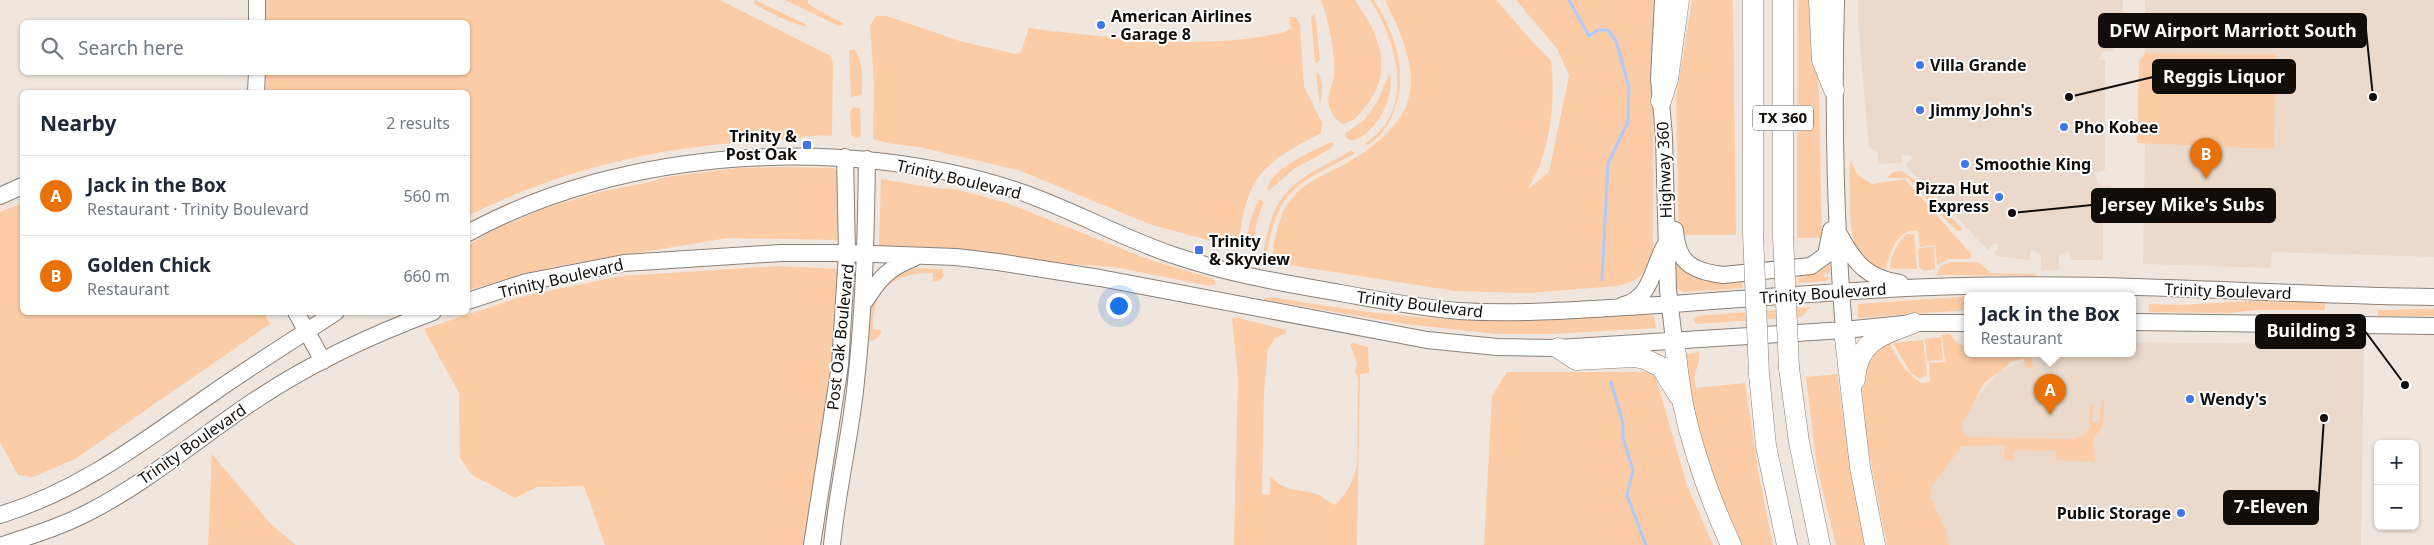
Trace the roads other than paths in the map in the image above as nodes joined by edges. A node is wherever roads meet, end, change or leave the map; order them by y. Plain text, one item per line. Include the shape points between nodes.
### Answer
1 (256, 0) edge
2 (1663, 0) edge
3 (1680, 0) edge
4 (1753, 0) edge
5 (1783, 0) edge
6 (1819, 0) edge
7 (1836, 0) edge
8 (257, 20) edge
9 (257, 75) edge
10 (256, 90) edge
11 (1834, 90) junction
12 (1661, 101) junction
13 (844, 157) junction
14 (867, 159) junction
15 (1665, 185) junction
16 (20, 187) edge
17 (0, 196) edge
18 (1837, 207) junction
19 (470, 232) edge
20 (1838, 232) junction
21 (1666, 243) junction
22 (848, 254) junction
23 (866, 254) junction
24 (920, 256) junction
25 (1924, 287) junction
26 (1841, 291) junction
27 (2434, 297) edge
28 (470, 300) edge
29 (864, 303) junction
30 (1670, 305) junction
31 (1607, 308) junction
32 (298, 315) edge
33 (332, 315) edge
34 (425, 315) edge
35 (1964, 322) edge
36 (2136, 322) edge
37 (1914, 323) junction
38 (2434, 326) edge
39 (1844, 330) junction
40 (306, 332) junction
41 (1674, 340) junction
42 (1558, 348) junction
43 (323, 361) junction
44 (840, 370) junction
45 (855, 392) junction
46 (1683, 404) junction
47 (833, 408) junction
48 (1853, 412) junction
49 (0, 515) edge
50 (3, 545) edge
51 (812, 545) edge
52 (832, 545) edge
53 (1731, 545) edge
54 (1787, 545) edge
55 (1820, 545) edge
56 (1875, 545) edge

1 - 8 main road
2 - 12 main road, Highway 360
3 - 12 highway via 1668,79
4 - 54 highway, TX 360, bridge via 1753,234 1759,374 1766,446
5 - 55 highway, TX 360, bridge via 1783,236 1789,368 1799,442
6 - 11 highway via 1822,60
7 - 11 main road
9 - 10 main road
11 - 18 main road
12 - 15 main road, Highway 360
13 - 14 main road, Trinity Boulevard
13 - 19 main road, Trinity Boulevard via 737,158 667,167 597,182 540,199
13 - 22 main road, Post Oak Boulevard
14 - 23 main road, Post Oak Boulevard
14 - 31 main road, Trinity Boulevard via 970,178 1014,190 1170,254 1249,277 1454,310 1505,313
15 - 18 main road via 1674,207 1677,250 1690,265 1723,275 1802,268 1818,262 1829,248
15 - 21 main road, Highway 360
16 - 17 main road
18 - 20 main road
20 - 25 main road via 1856,261 1874,276
20 - 26 main road
21 - 30 main road, Highway 360
21 - 31 main road via 1640,297 1629,304
22 - 23 main road, Trinity Boulevard
22 - 28 main road, Trinity Boulevard via 781,252 624,263 526,282
22 - 44 main road, Post Oak Boulevard
23 - 24 main road, Trinity Boulevard
23 - 29 main road, Post Oak Boulevard
24 - 29 main road via 894,266 879,280
24 - 42 main road, Trinity Boulevard via 990,261 1066,272 1427,340 1496,347
25 - 26 main road, Trinity Boulevard
25 - 27 main road, Trinity Boulevard via 2048,285
26 - 30 main road, Trinity Boulevard
26 - 39 main road
29 - 45 main road, Post Oak Boulevard
30 - 31 main road, Trinity Boulevard
30 - 41 main road, Highway 360
32 - 40 main road
33 - 40 main road, Trinity Boulevard
34 - 43 main road, Trinity Boulevard via 389,328
35 - 37 main road, Trinity Boulevard
36 - 38 main road, Trinity Boulevard
37 - 39 main road, Trinity Boulevard
37 - 48 highway via 1879,336 1862,352 1855,373
39 - 41 main road, Trinity Boulevard
39 - 48 highway
40 - 43 main road
40 - 49 main road, Trinity Boulevard via 108,467 68,488
41 - 42 main road, Trinity Boulevard
41 - 46 highway
42 - 46 highway via 1576,360 1645,359 1660,367
43 - 50 main road, Trinity Boulevard via 255,400 91,511 54,528
44 - 45 main road
44 - 47 main road, Post Oak Boulevard
45 - 47 main road via 839,398
45 - 52 main road, Post Oak Boulevard
46 - 53 highway via 1704,476
47 - 51 main road, Post Oak Boulevard
48 - 56 highway

